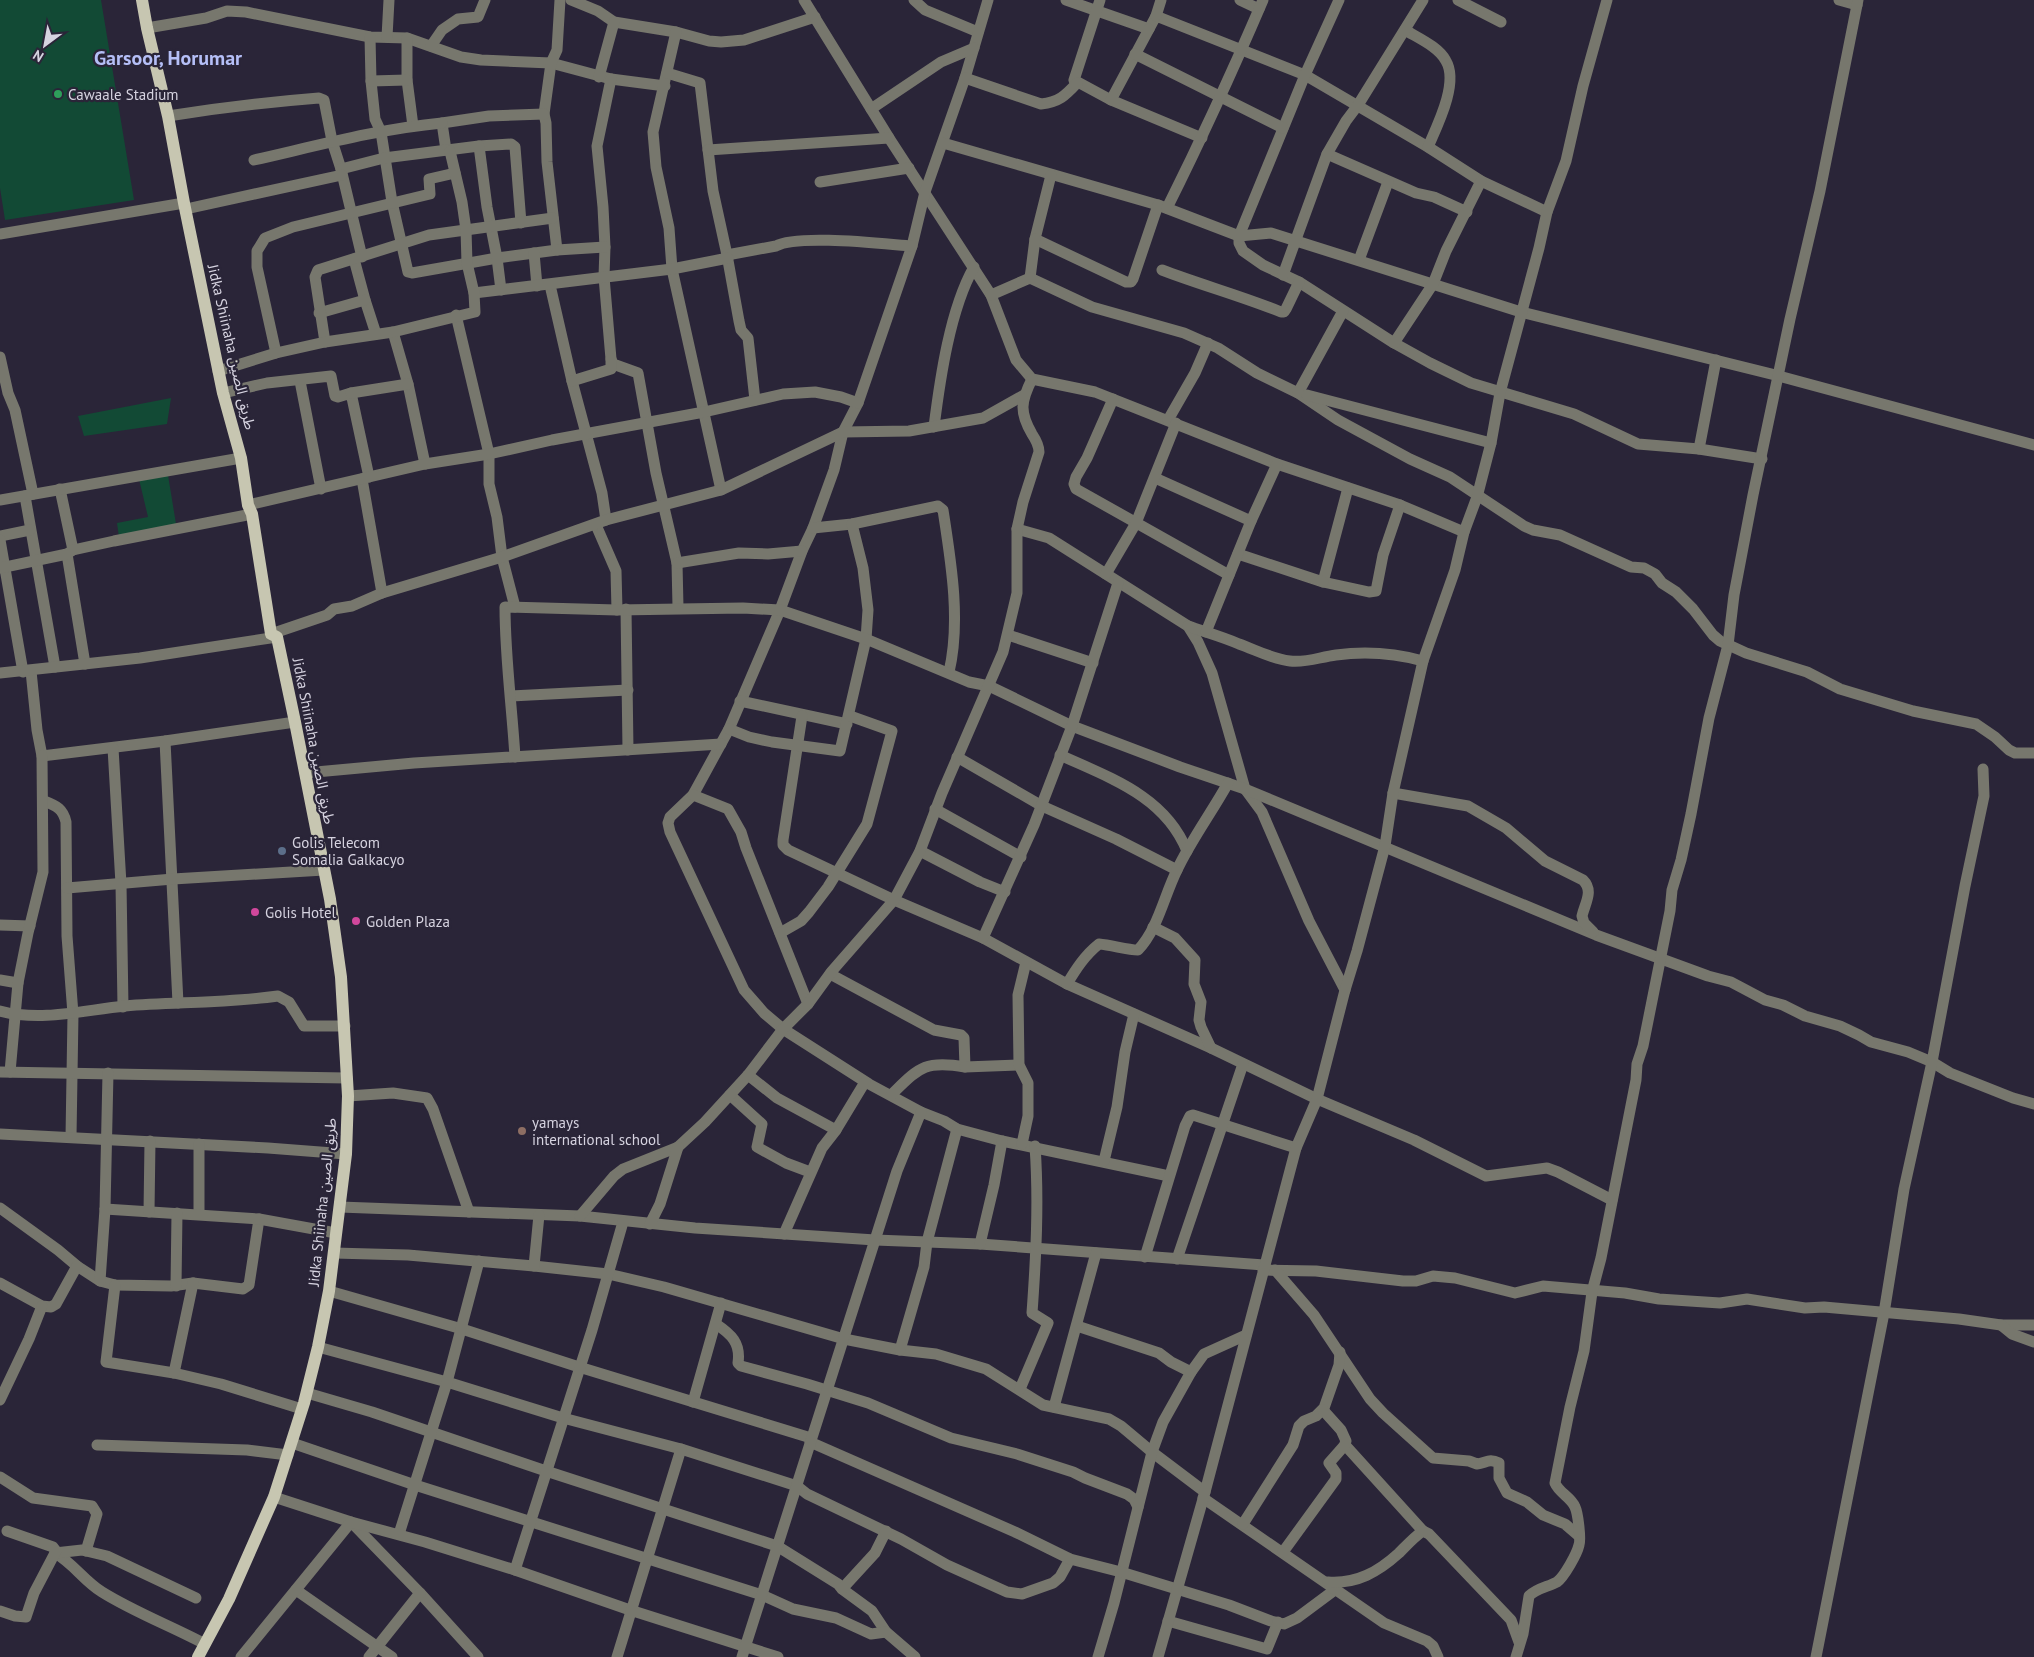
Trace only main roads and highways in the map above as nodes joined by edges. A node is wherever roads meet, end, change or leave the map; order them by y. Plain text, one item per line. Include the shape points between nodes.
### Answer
1 (142, 0) edge
2 (198, 1657) edge

1 - 2 main road, Jidka Shiinaha طريق الصين via 218,371 241,458 274,636 295,722 324,870 341,977 348,1096 346,1154 329,1291 307,1393 274,1497 236,1584

